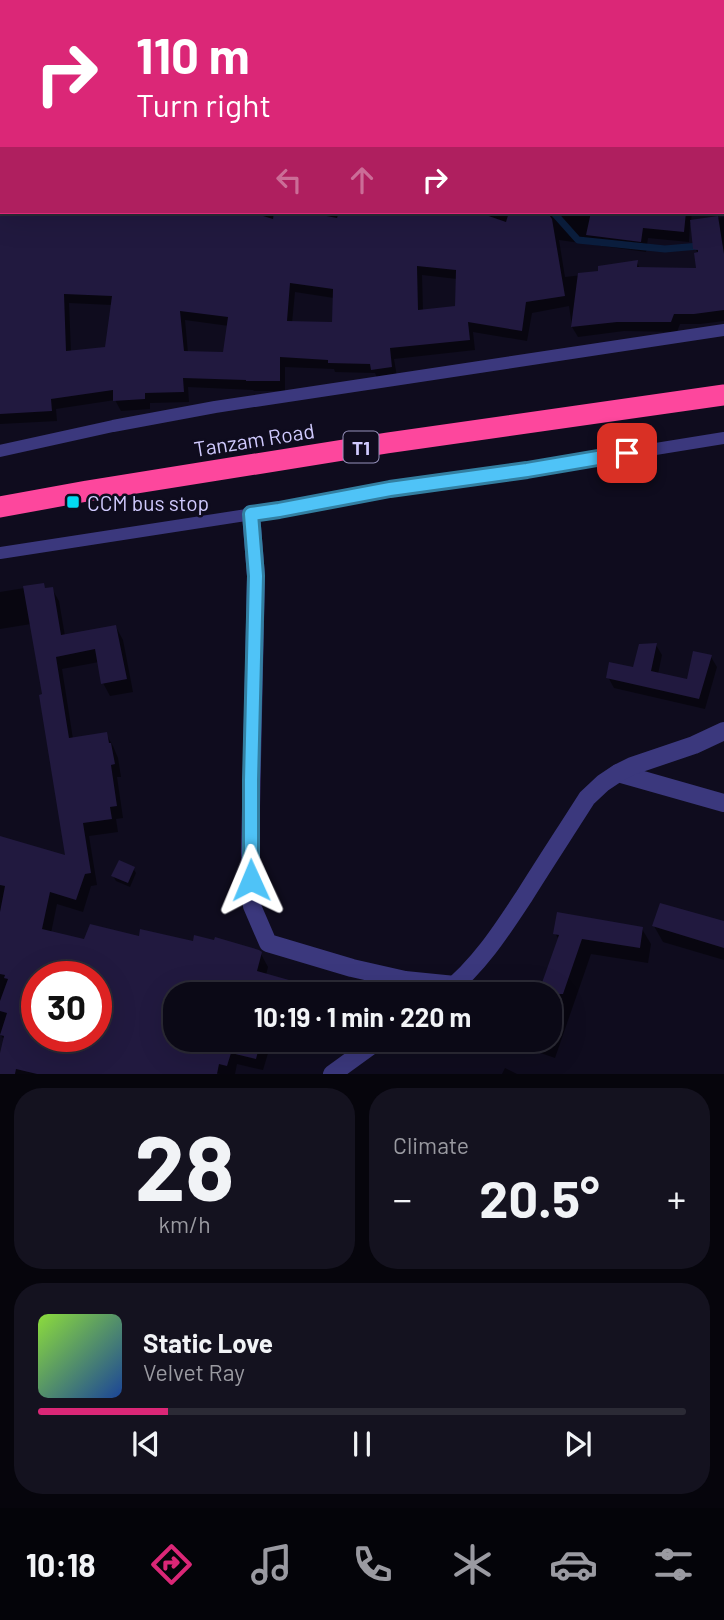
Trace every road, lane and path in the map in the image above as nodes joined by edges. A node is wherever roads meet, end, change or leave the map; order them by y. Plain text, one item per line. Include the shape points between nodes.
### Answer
1 (724, 330) edge
2 (724, 395) edge
3 (724, 438) edge
4 (0, 451) edge
5 (0, 508) edge
6 (251, 514) junction
7 (0, 553) edge
8 (724, 731) edge
9 (618, 773) junction
10 (724, 803) edge
11 (413, 982) edge
12 (458, 982) edge
13 (361, 1052) edge
14 (356, 1055) junction
15 (332, 1074) edge
16 (361, 1074) edge

1 - 4 lane via 215,407
2 - 5 highway, Tanzam Road / T1 via 373,445
3 - 6 lane
6 - 7 lane
6 - 11 street via 256,576 252,906 268,943
8 - 9 street
9 - 10 street
9 - 12 street via 587,798 511,915
13 - 14 street
14 - 15 street
14 - 16 street

